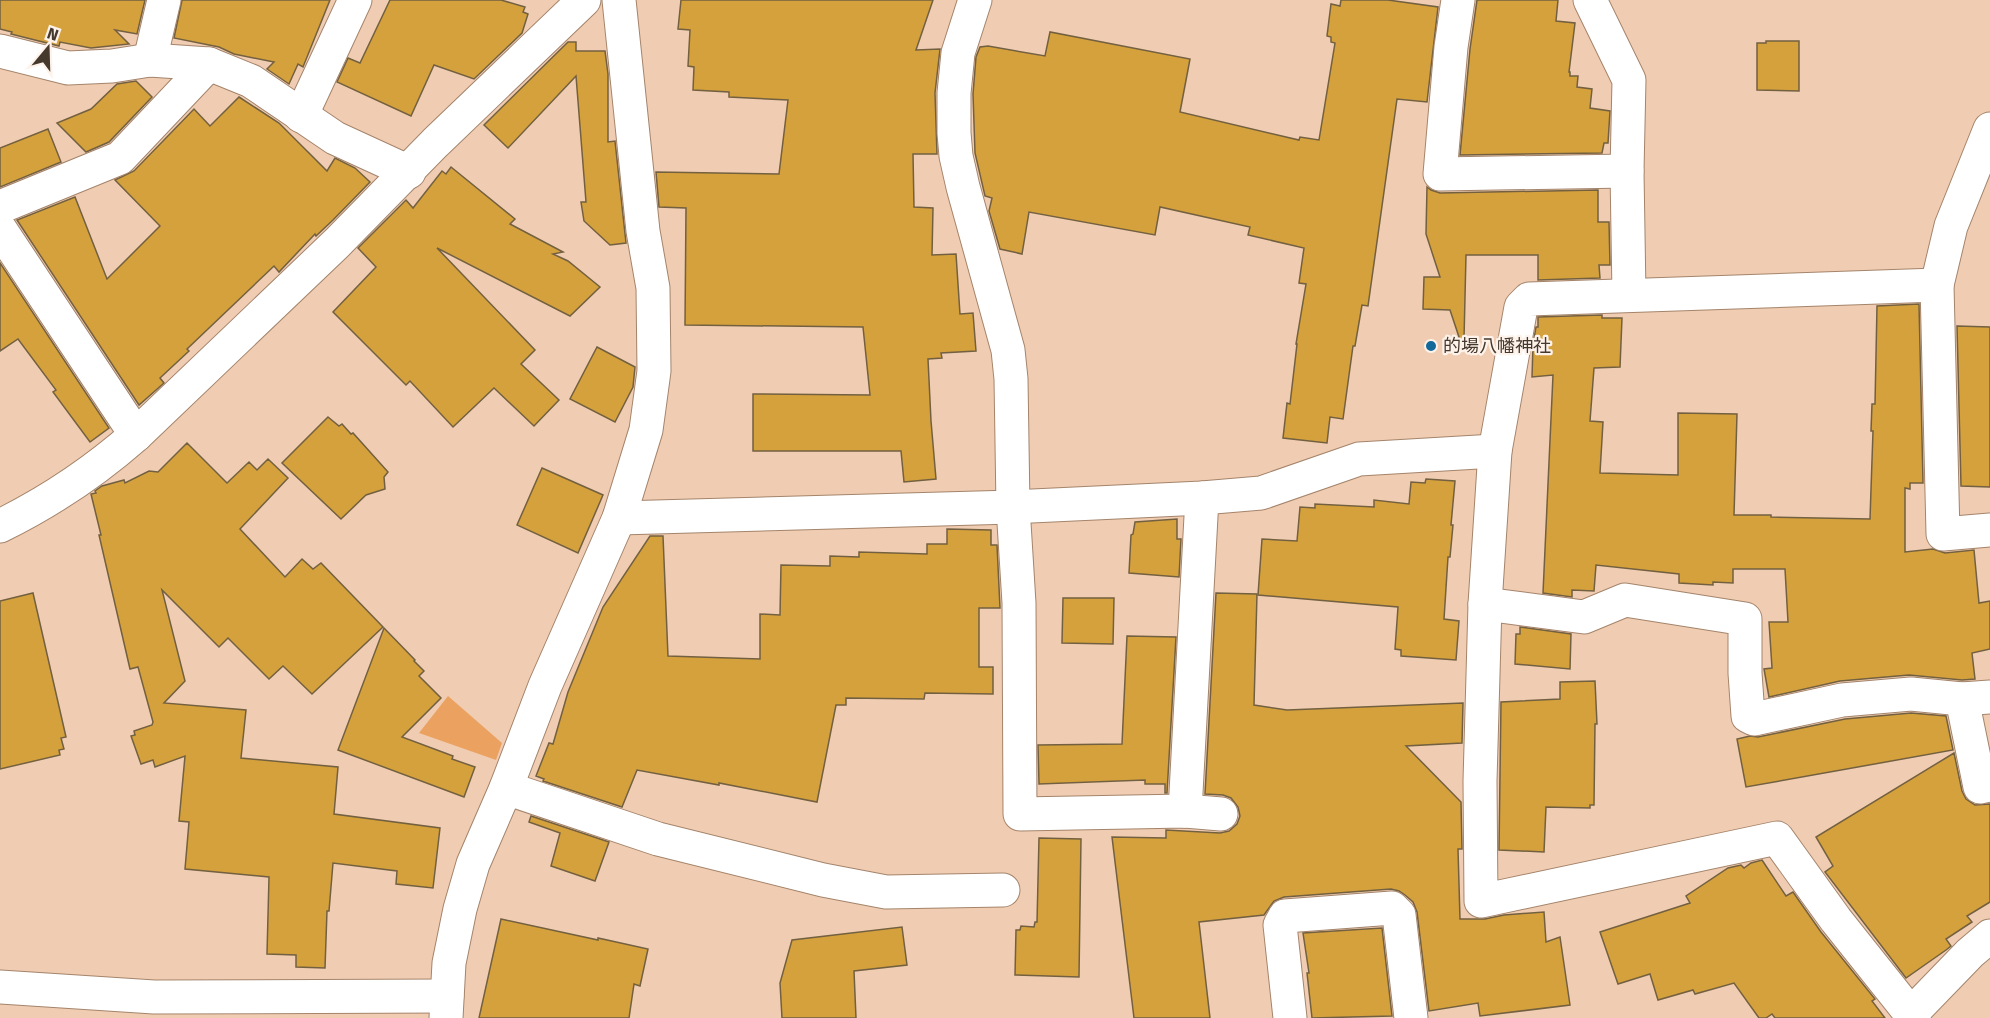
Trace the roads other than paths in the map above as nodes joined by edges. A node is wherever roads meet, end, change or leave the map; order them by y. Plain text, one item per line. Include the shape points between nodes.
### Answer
1 (164, 0) edge
2 (355, 0) edge
3 (584, 0) edge
4 (619, 0) edge
5 (975, 0) edge
6 (1458, 0) edge
7 (1590, 0) edge
8 (0, 51) edge
9 (150, 60) junction
10 (209, 64) junction
11 (301, 116) junction
12 (1990, 129) edge
13 (1627, 171) junction
14 (409, 172) junction
15 (0, 207) edge
16 (0, 229) edge
17 (1937, 285) junction
18 (1629, 295) junction
19 (136, 435) junction
20 (1495, 451) junction
21 (1202, 498) junction
22 (1013, 507) junction
23 (619, 518) junction
24 (0, 526) edge
25 (1990, 530) edge
26 (1485, 604) junction
27 (1976, 698) edge
28 (1990, 785) edge
29 (506, 788) junction
30 (1185, 811) junction
31 (1221, 814) dead end
32 (1003, 890) dead end
33 (1990, 936) edge
34 (0, 987) edge
35 (446, 1007) edge
36 (1913, 1016) edge
37 (1290, 1018) edge
38 (1411, 1018) edge

1 - 9 street
2 - 11 street
3 - 14 street
4 - 23 street via 655,334 646,430
5 - 22 street via 958,53 954,134 963,187 1008,350
6 - 13 street via 1440,174
7 - 13 street via 1629,80
8 - 9 street via 68,68
9 - 10 street
10 - 11 street via 251,81
10 - 15 street via 120,158
11 - 14 street via 335,138
12 - 17 street via 1951,226
13 - 18 street
14 - 19 street
16 - 19 street
17 - 18 street
17 - 25 street via 1943,534
18 - 20 street via 1529,299 1521,307
19 - 24 street via 41,506
20 - 21 street via 1359,459 1261,493
20 - 26 street
21 - 22 street
21 - 30 street
22 - 23 street
22 - 30 street via 1019,603 1020,814
23 - 29 street via 545,686
26 - 27 street via 1584,617 1625,600 1746,619 1748,716 1754,719 1842,700 1911,694
26 - 36 street via 1481,901 1777,838
27 - 28 street via 1980,787
29 - 32 street via 658,839 823,880 886,892
29 - 35 street via 473,864 460,909 449,963
30 - 31 street
33 - 36 street
34 - 35 street via 154,997
37 - 38 street via 1280,924 1285,916 1392,908 1399,915

